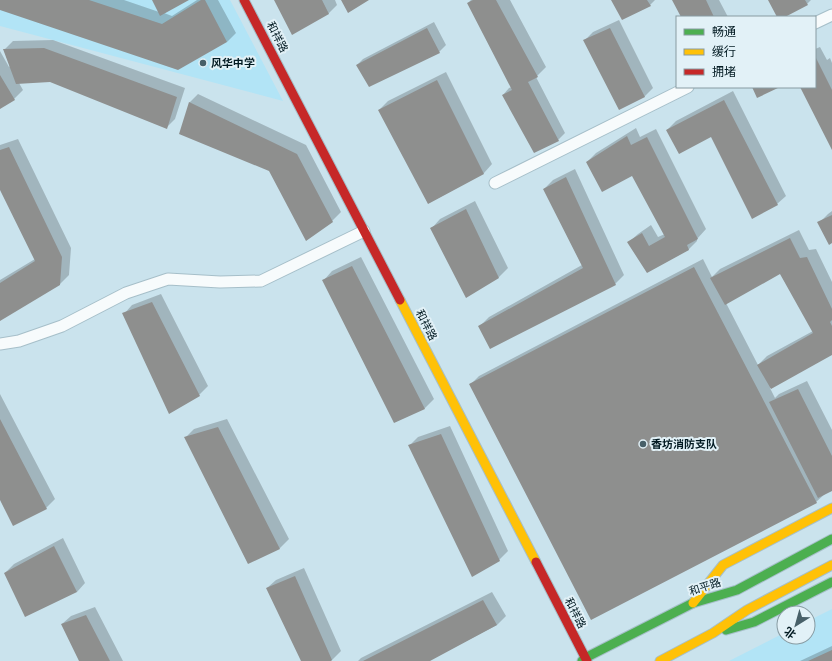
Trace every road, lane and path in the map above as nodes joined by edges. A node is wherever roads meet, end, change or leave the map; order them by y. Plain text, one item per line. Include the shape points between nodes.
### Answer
1 (244, 0) edge
2 (832, 15) edge
3 (816, 23) edge
4 (686, 88) edge
5 (495, 183) dead end
6 (364, 231) junction
7 (0, 344) edge
8 (832, 508) edge
9 (832, 539) edge
10 (832, 565) edge
11 (832, 582) edge
12 (724, 584) dead end
13 (693, 603) junction
14 (751, 632) dead end
15 (713, 633) junction
16 (585, 660) edge
17 (571, 661) edge
18 (660, 661) edge

1 - 6 main road, 和祥路
2 - 3 street
4 - 5 street
6 - 7 street via 261,282 168,279 126,293 62,326 19,341
6 - 16 main road, 和祥路
8 - 13 main road via 723,565
9 - 13 main road, 和平路 via 737,590
10 - 15 main road via 747,610
11 - 15 main road via 754,622
12 - 13 main road
13 - 16 main road, 和平路
14 - 15 main road
15 - 18 main road
16 - 17 main road, 和平路

